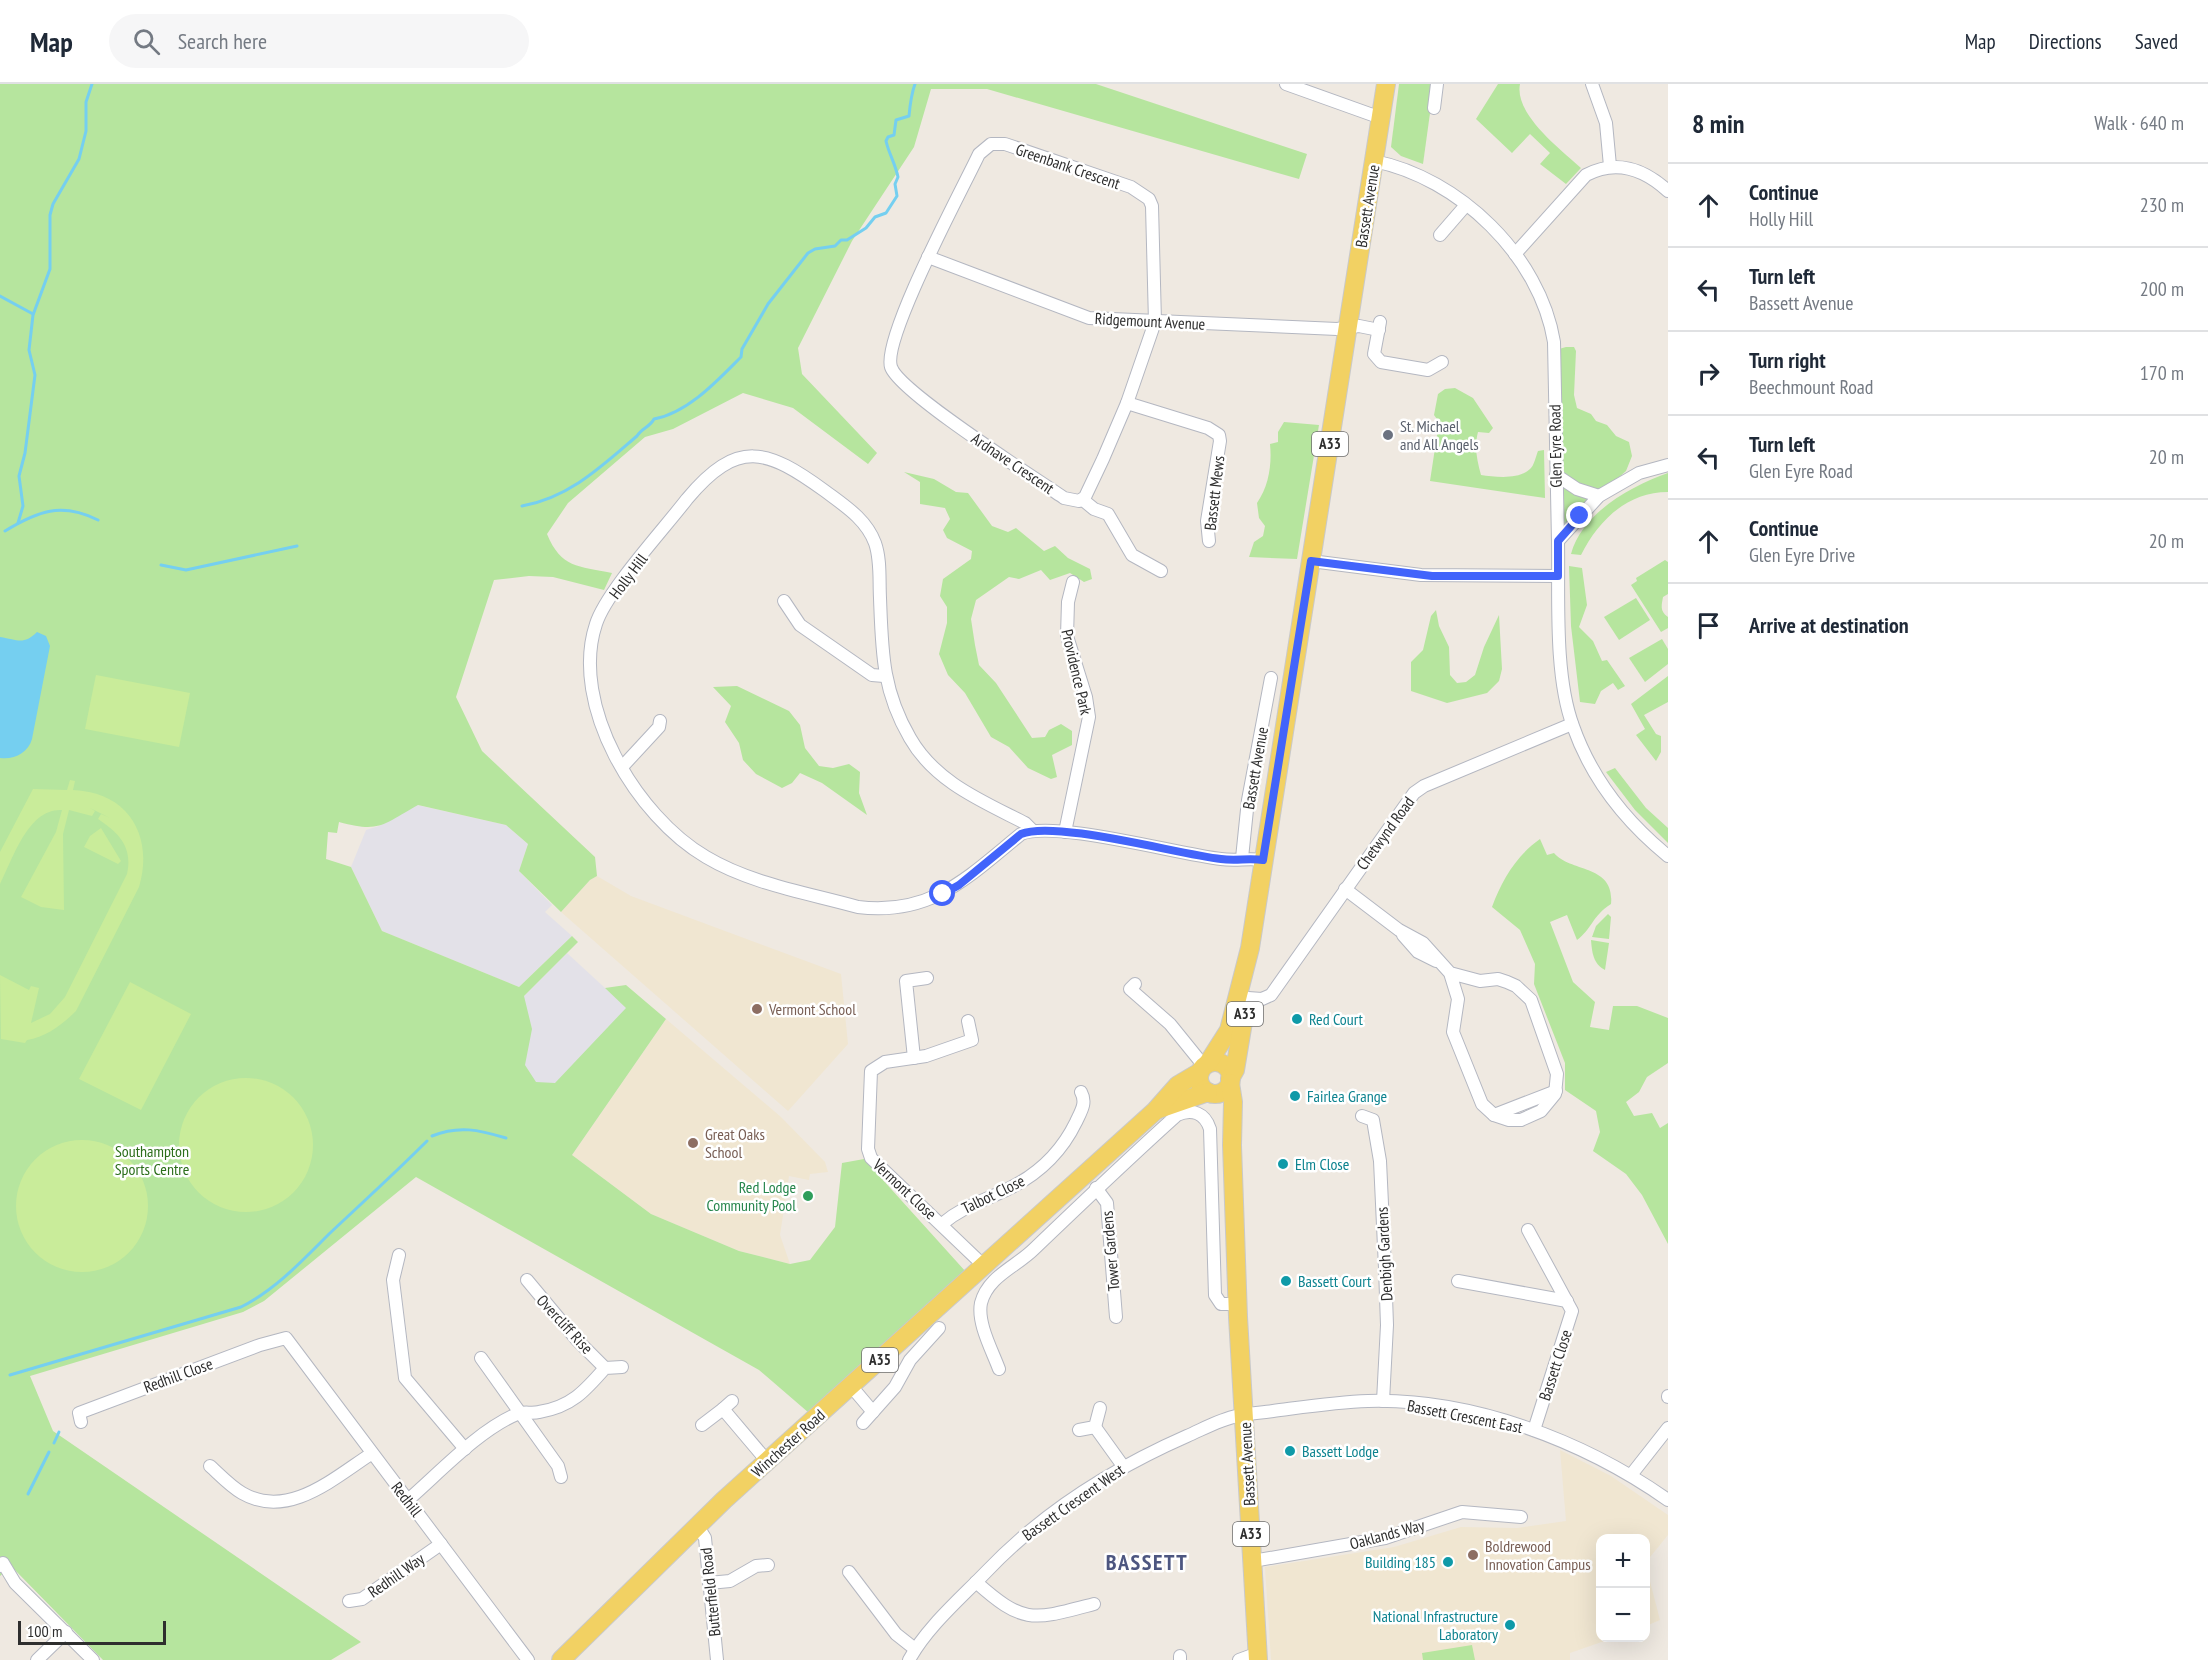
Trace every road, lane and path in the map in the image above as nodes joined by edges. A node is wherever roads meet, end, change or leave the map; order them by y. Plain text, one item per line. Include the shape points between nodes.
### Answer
1 (1286, 84) edge
2 (1386, 84) edge
3 (1437, 84) edge
4 (1592, 84) edge
5 (1434, 108) dead end
6 (1381, 118) junction
7 (1374, 161) junction
8 (1610, 166) junction
9 (1668, 191) edge
10 (1466, 205) junction
11 (1440, 235) dead end
12 (1515, 254) junction
13 (928, 257) junction
14 (1155, 322) junction
15 (1348, 327) junction
16 (1442, 362) dead end
17 (1127, 403) junction
18 (1668, 465) edge
19 (1556, 476) junction
20 (1599, 496) junction
21 (1083, 500) junction
22 (1558, 541) junction
23 (1209, 542) dead end
24 (1311, 561) junction
25 (1161, 571) dead end
26 (1558, 576) junction
27 (1073, 582) dead end
28 (784, 601) dead end
29 (884, 676) junction
30 (1270, 678) dead end
31 (660, 721) dead end
32 (1572, 724) junction
33 (622, 767) junction
34 (1032, 830) junction
35 (1065, 832) junction
36 (1668, 856) edge
37 (1242, 858) junction
38 (1263, 860) junction
39 (1345, 889) junction
40 (1250, 948) junction
41 (1450, 973) junction
42 (927, 978) dead end
43 (1480, 981) junction
44 (1130, 989) dead end
45 (1248, 998) junction
46 (1458, 999) junction
47 (968, 1021) dead end
48 (914, 1058) junction
49 (1204, 1067) junction
50 (1230, 1081) junction
51 (1081, 1092) dead end
52 (1210, 1093) junction
53 (1155, 1111) junction
54 (1362, 1116) dead end
55 (1232, 1145) junction
56 (1096, 1188) junction
57 (942, 1224) junction
58 (1528, 1230) dead end
59 (1021, 1232) junction
60 (1035, 1248) junction
61 (399, 1255) dead end
62 (983, 1265) junction
63 (527, 1280) dead end
64 (1458, 1281) dead end
65 (1568, 1301) junction
66 (1238, 1304) junction
67 (1116, 1317) dead end
68 (936, 1335) dead end
69 (286, 1338) joint
70 (481, 1358) dead end
71 (622, 1367) dead end
72 (605, 1368) junction
73 (999, 1369) dead end
74 (851, 1386) junction
75 (1383, 1401) junction
76 (1100, 1408) dead end
77 (873, 1412) junction
78 (519, 1413) junction
79 (1244, 1415) junction
80 (81, 1422) dead end
81 (863, 1423) dead end
82 (702, 1425) dead end
83 (1095, 1427) junction
84 (1668, 1428) edge
85 (1079, 1430) dead end
86 (1534, 1430) junction
87 (465, 1449) junction
88 (371, 1454) junction
89 (767, 1461) junction
90 (210, 1466) dead end
91 (1123, 1466) junction
92 (1631, 1475) junction
93 (561, 1477) dead end
94 (409, 1499) junction
95 (1668, 1500) edge
96 (1521, 1517) dead end
97 (697, 1525) junction
98 (441, 1544) junction
99 (1253, 1561) junction
100 (759, 1563) dead end
101 (2, 1565) edge
102 (849, 1572) dead end
103 (976, 1582) junction
104 (710, 1583) junction
105 (350, 1601) dead end
106 (1094, 1604) dead end
107 (66, 1632) junction
108 (912, 1654) edge
109 (1258, 1656) edge
110 (569, 1657) edge
111 (37, 1660) edge
112 (93, 1660) edge
113 (528, 1660) edge
114 (717, 1660) edge
115 (1239, 1660) edge

1 - 6 street
2 - 6 main road, Bassett Avenue / A33
3 - 5 street
4 - 8 street via 1606,123
6 - 7 main road, Bassett Avenue / A33
7 - 10 street, Glen Eyre Road via 1414,174
7 - 15 main road, Bassett Avenue / A33
8 - 9 street via 1642,172
8 - 12 street via 1586,175
10 - 11 street via 1455,228
10 - 12 street, Glen Eyre Road
12 - 19 street, Glen Eyre Road via 1535,286 1551,324
13 - 14 street, Ridgemount Avenue via 1089,318
13 - 14 street, Greenbank Crescent via 980,154 991,144 1005,144 1131,187 1149,199 1153,213
13 - 21 street, Ardnave Crescent via 892,347 890,361 895,374 933,408 1064,498
14 - 15 street, Ridgemount Avenue
14 - 17 street
15 - 16 street via 1379,326 1374,354 1381,362 1428,370
15 - 24 main road, Bassett Avenue / A33
17 - 21 street
17 - 23 street, Bassett Mews via 1219,435 1207,521
18 - 20 street via 1639,473
19 - 20 street
19 - 22 street, Glen Eyre Road
20 - 22 street
21 - 25 street, Ardnave Crescent via 1094,509 1111,511 1126,549 1151,560
22 - 26 street, Glen Eyre Road
24 - 26 street via 1432,576
24 - 38 main road, Bassett Avenue / A33
26 - 32 street, Glen Eyre Road via 1560,649
27 - 35 street, Providence Park via 1067,636 1089,717
28 - 29 street via 800,625 872,675
29 - 33 street, Holly Hill via 878,560 870,533 851,510 790,466 763,456 735,459 694,490 619,587 595,625 591,661 596,710
29 - 34 street, Holly Hill via 910,739 937,772
30 - 37 street, Bassett Avenue
31 - 33 street via 660,727
32 - 36 street, Glen Eyre Road via 1600,783 1618,809
32 - 39 street, Chetwynd Road via 1414,793
33 - 34 street, Holly Hill via 655,813 707,858 742,874 858,908 908,905 943,894 1021,834
34 - 35 street, Holly Hill
35 - 37 street, Holly Hill via 1221,859
37 - 38 street, Holly Hill
38 - 40 main road, Bassett Avenue / A33
39 - 41 street via 1423,943
39 - 45 street, Chetwynd Road via 1271,995
40 - 45 main road, Bassett Avenue / A33
40 - 49 main road, Bassett Avenue / A33 via 1229,1030
41 - 43 street
41 - 46 street
42 - 48 street via 906,981
43 - 46 street
43 - 46 street via 1507,982 1531,1000 1555,1066 1556,1091 1494,1115 1477,1097 1453,1032
44 - 49 street via 1170,1024
45 - 50 main road, Bassett Avenue / A33
47 - 48 street, Vermont Close via 972,1040
48 - 57 street, Vermont Close via 885,1062 871,1071 868,1149 871,1158
49 - 50 main road via 1222,1064
49 - 52 main road via 1201,1086
49 - 53 main road, Winchester Road / A35 via 1178,1085
50 - 52 main road via 1220,1093
50 - 55 main road, Bassett Avenue / A33
51 - 57 street, Talbot Close via 1084,1104 1054,1157 1024,1180 959,1210
52 - 53 main road, Winchester Road / A35
52 - 55 main road, Bassett Avenue / A33
53 - 59 main road, Winchester Road / A35
54 - 75 street, Denbigh Gardens via 1373,1120 1380,1161 1387,1325
55 - 66 main road, Bassett Avenue / A33
56 - 60 street
56 - 66 street via 1177,1115 1184,1112 1203,1116 1210,1129 1215,1299 1221,1304
56 - 67 street, Tower Gardens via 1107,1203
57 - 62 street, Vermont Close
58 - 65 street
59 - 60 street
59 - 62 main road, Winchester Road / A35
60 - 73 street via 1004,1270 988,1288 981,1306 983,1324
61 - 87 street via 393,1280 405,1378
62 - 74 main road, Winchester Road / A35
63 - 72 street, Overcliff Rise
64 - 65 street
65 - 86 street, Bassett Close via 1572,1315
66 - 79 main road, Bassett Avenue / A33
68 - 77 street via 910,1360 895,1387
69 - 80 street, Redhill Close via 79,1413
69 - 88 street, Redhill
70 - 78 street
71 - 72 street
72 - 78 street via 581,1396 548,1410
74 - 77 street
74 - 89 main road, Winchester Road / A35
75 - 79 street, Bassett Crescent East
75 - 86 street, Bassett Crescent East via 1463,1412
76 - 83 street
77 - 81 street
78 - 87 street
78 - 93 street via 558,1466
79 - 91 street, Bassett Crescent West
79 - 99 main road, Bassett Avenue / A33
82 - 89 street via 728,1405
83 - 85 street
83 - 91 street
84 - 92 street
86 - 92 street, Bassett Crescent East
87 - 94 street
88 - 90 street via 313,1492 289,1501 253,1498
88 - 94 street, Redhill
89 - 97 main road, Winchester Road / A35
91 - 103 street, Bassett Crescent West via 1027,1531
92 - 95 street, Bassett Crescent East
94 - 98 street, Redhill
96 - 99 street, Oaklands Way via 1462,1512 1384,1538
97 - 104 street, Butterfield Road via 705,1538
97 - 110 main road, Winchester Road / A35
98 - 105 street, Redhill Way via 362,1599
98 - 113 street, Redhill
99 - 109 main road, Bassett Avenue / A33
100 - 104 street via 730,1581
101 - 107 street via 15,1583
102 - 108 street
103 - 106 street via 998,1602 1022,1615 1052,1614
103 - 108 street, Bassett Crescent West
104 - 114 street, Butterfield Road
107 - 111 street
107 - 112 street
109 - 115 street

